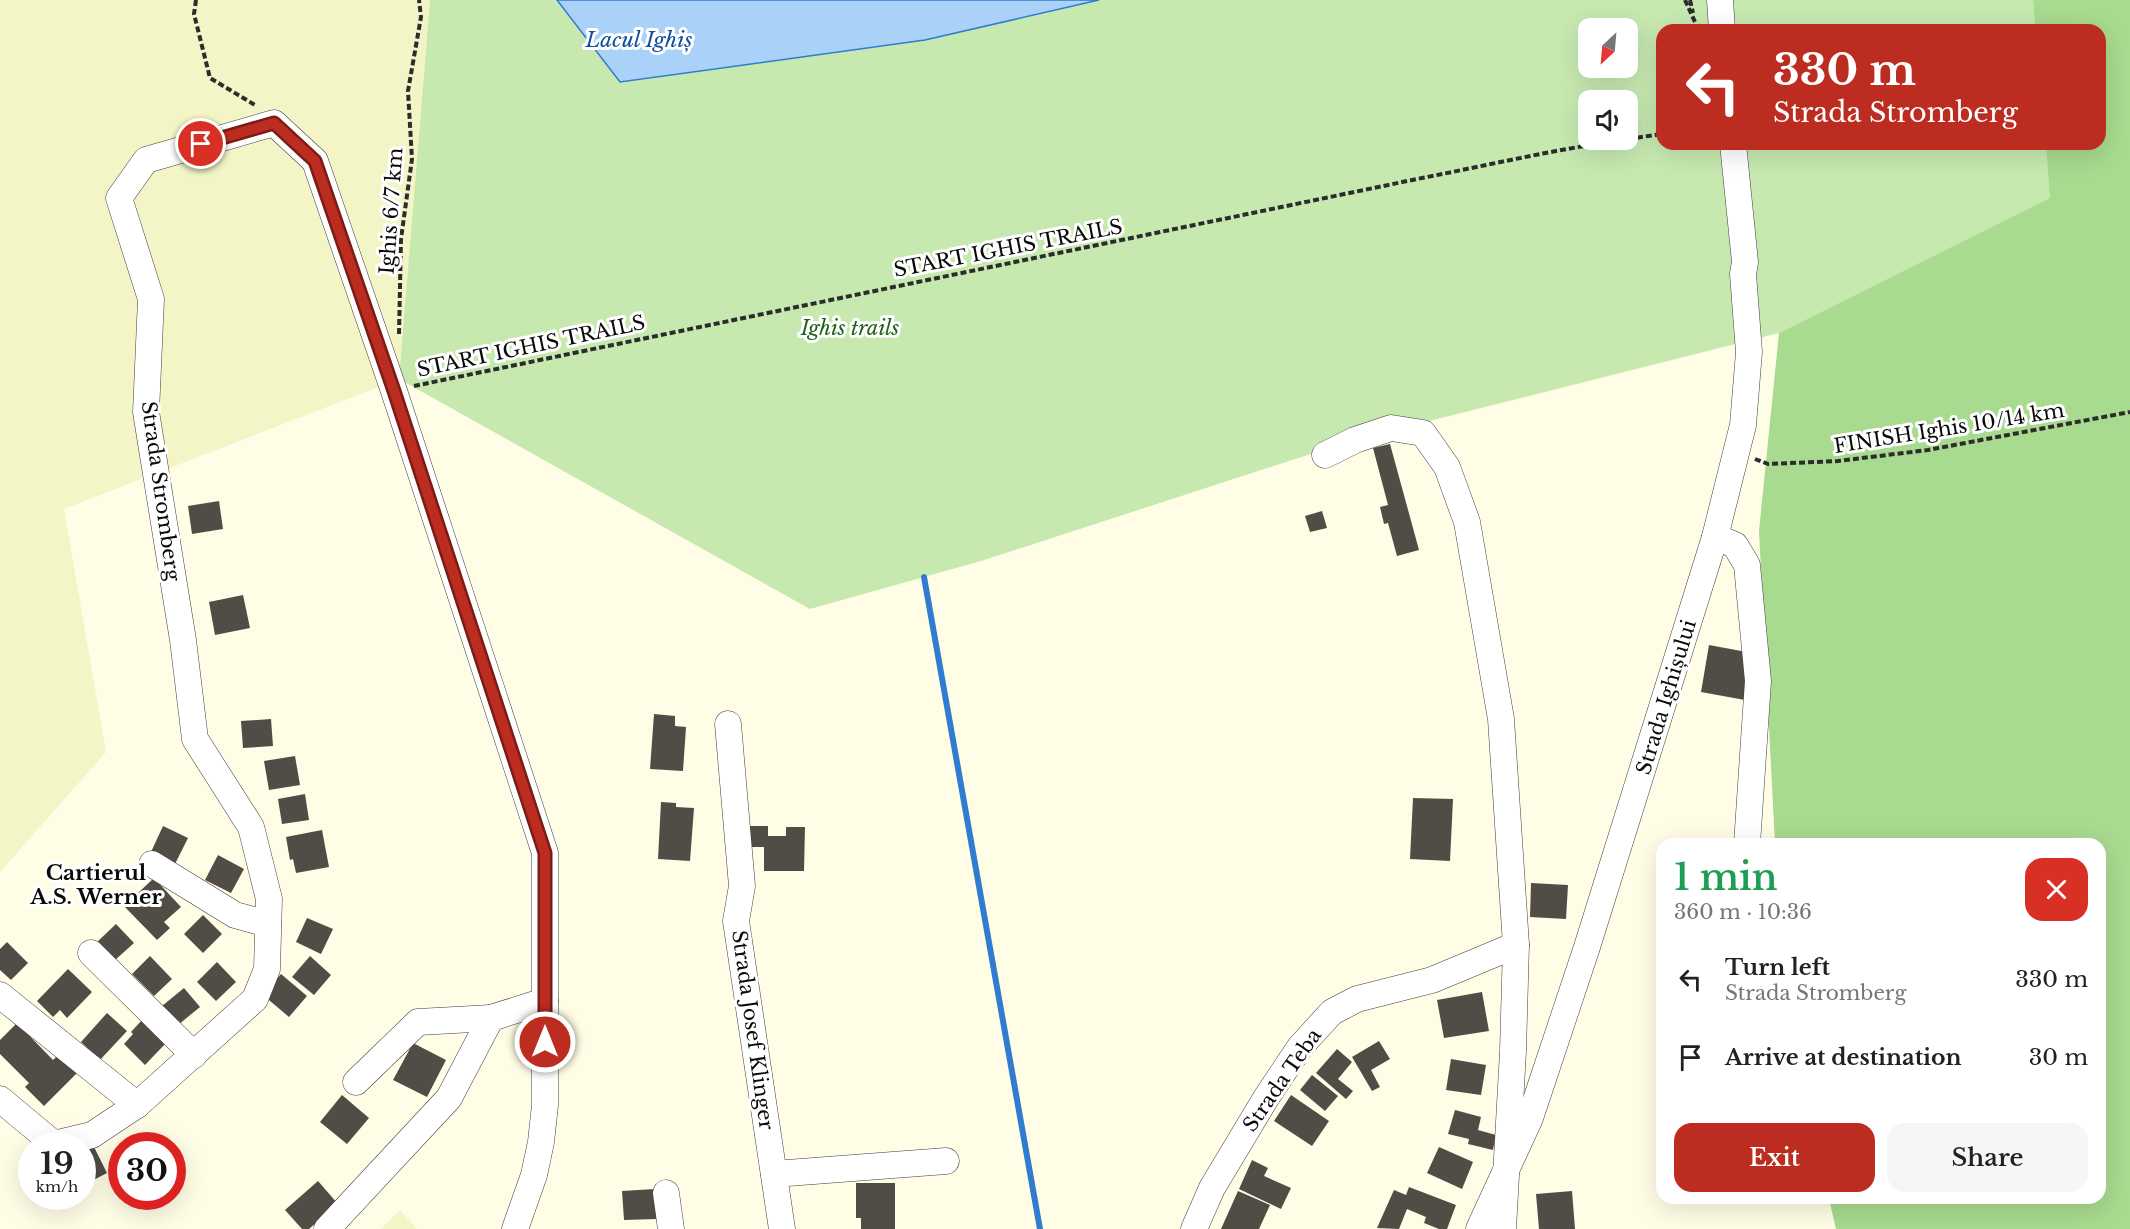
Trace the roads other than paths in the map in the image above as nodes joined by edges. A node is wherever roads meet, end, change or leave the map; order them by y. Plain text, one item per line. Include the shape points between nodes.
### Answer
1 (1720, 0) edge
2 (1722, 24) edge
3 (1734, 150) edge
4 (1325, 455) dead end
5 (1715, 537) junction
6 (729, 724) dead end
7 (1747, 838) edge
8 (152, 864) dead end
9 (268, 924) junction
10 (1516, 945) junction
11 (91, 953) dead end
12 (0, 995) edge
13 (545, 1001) junction
14 (491, 1018) junction
15 (194, 1055) junction
16 (356, 1082) dead end
17 (0, 1099) edge
18 (136, 1105) junction
19 (946, 1161) dead end
20 (1505, 1170) junction
21 (774, 1173) junction
22 (666, 1193) dead end
23 (327, 1229) edge
24 (515, 1229) edge
25 (671, 1229) edge
26 (782, 1229) edge
27 (1194, 1229) edge
28 (1479, 1229) edge
29 (1503, 1229) edge

1 - 2 street
3 - 5 street, Strada Ighișului via 1749,352 1743,425
4 - 10 street via 1391,428 1423,433 1447,467 1467,522 1502,719
5 - 7 street via 1735,545 1747,565 1758,681
5 - 20 street, Strada Ighișului via 1587,947 1530,1118
6 - 21 street, Strada Josef Klinger via 742,886 736,921
8 - 9 street via 235,915
9 - 13 street, Strada Stromberg via 269,899 251,827 195,739 146,412 151,299 119,198 146,160 274,123 315,161 545,853
9 - 15 street, Strada Stromberg via 267,969 255,999
10 - 20 street
10 - 27 street, Strada Teba via 1432,980 1357,999 1332,1012 1300,1047 1266,1098 1212,1188
11 - 15 street
12 - 18 street
13 - 14 street
13 - 24 street, Strada Stromberg via 541,1142
14 - 16 street via 418,1022
14 - 23 street via 448,1098
15 - 18 street, Strada Stromberg
17 - 18 street, Strada Stromberg via 54,1144 92,1135
19 - 21 street
20 - 28 street, Strada Ighișului
20 - 29 street
21 - 26 street, Strada Josef Klinger
22 - 25 street

